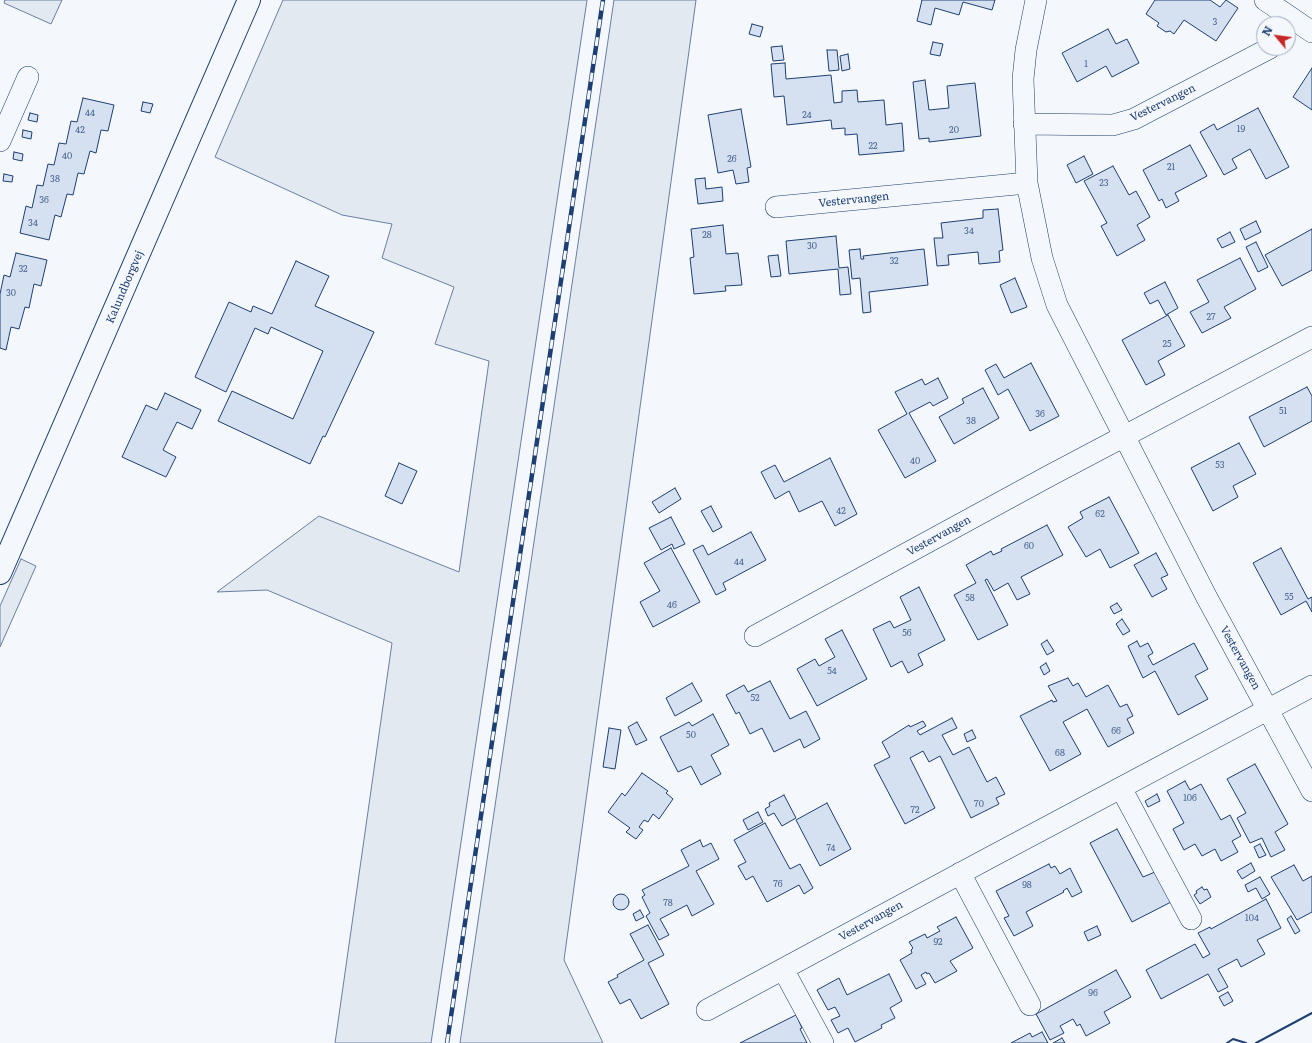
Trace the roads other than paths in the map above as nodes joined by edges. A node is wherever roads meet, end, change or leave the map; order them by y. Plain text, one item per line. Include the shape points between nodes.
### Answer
1 (249, 0) edge
2 (1036, 0) edge
3 (1265, 0) edge
4 (1282, 16) edge
5 (1296, 25) edge
6 (1312, 32) edge
7 (1256, 55) edge
8 (28, 77) dead end
9 (1024, 124) junction
10 (0, 141) edge
11 (1027, 183) junction
12 (776, 207) dead end
13 (1312, 337) edge
14 (1123, 437) junction
15 (0, 573) edge
16 (755, 636) dead end
17 (1312, 686) edge
18 (1268, 708) junction
19 (1121, 788) junction
20 (1312, 791) edge
21 (960, 873) junction
22 (1191, 919) dead end
23 (783, 969) junction
24 (1030, 1006) dead end
25 (707, 1010) dead end
26 (823, 1043) edge

1 - 15 street, Kalundborgvej
2 - 9 street, Vestervangen via 1023,80
3 - 4 street
5 - 6 street
7 - 9 street, Vestervangen via 1134,119 1113,124
8 - 10 street
9 - 11 street, Vestervangen
11 - 12 street, Vestervangen
11 - 14 street, Vestervangen via 1042,258 1057,305
13 - 14 street, Vestervangen
14 - 16 street, Vestervangen
14 - 18 street, Vestervangen
17 - 18 street, Vestervangen
18 - 19 street, Vestervangen
18 - 20 street, Vestervangen
19 - 21 street, Vestervangen
19 - 22 street
21 - 23 street, Vestervangen
21 - 24 street
23 - 25 street, Vestervangen
23 - 26 street

